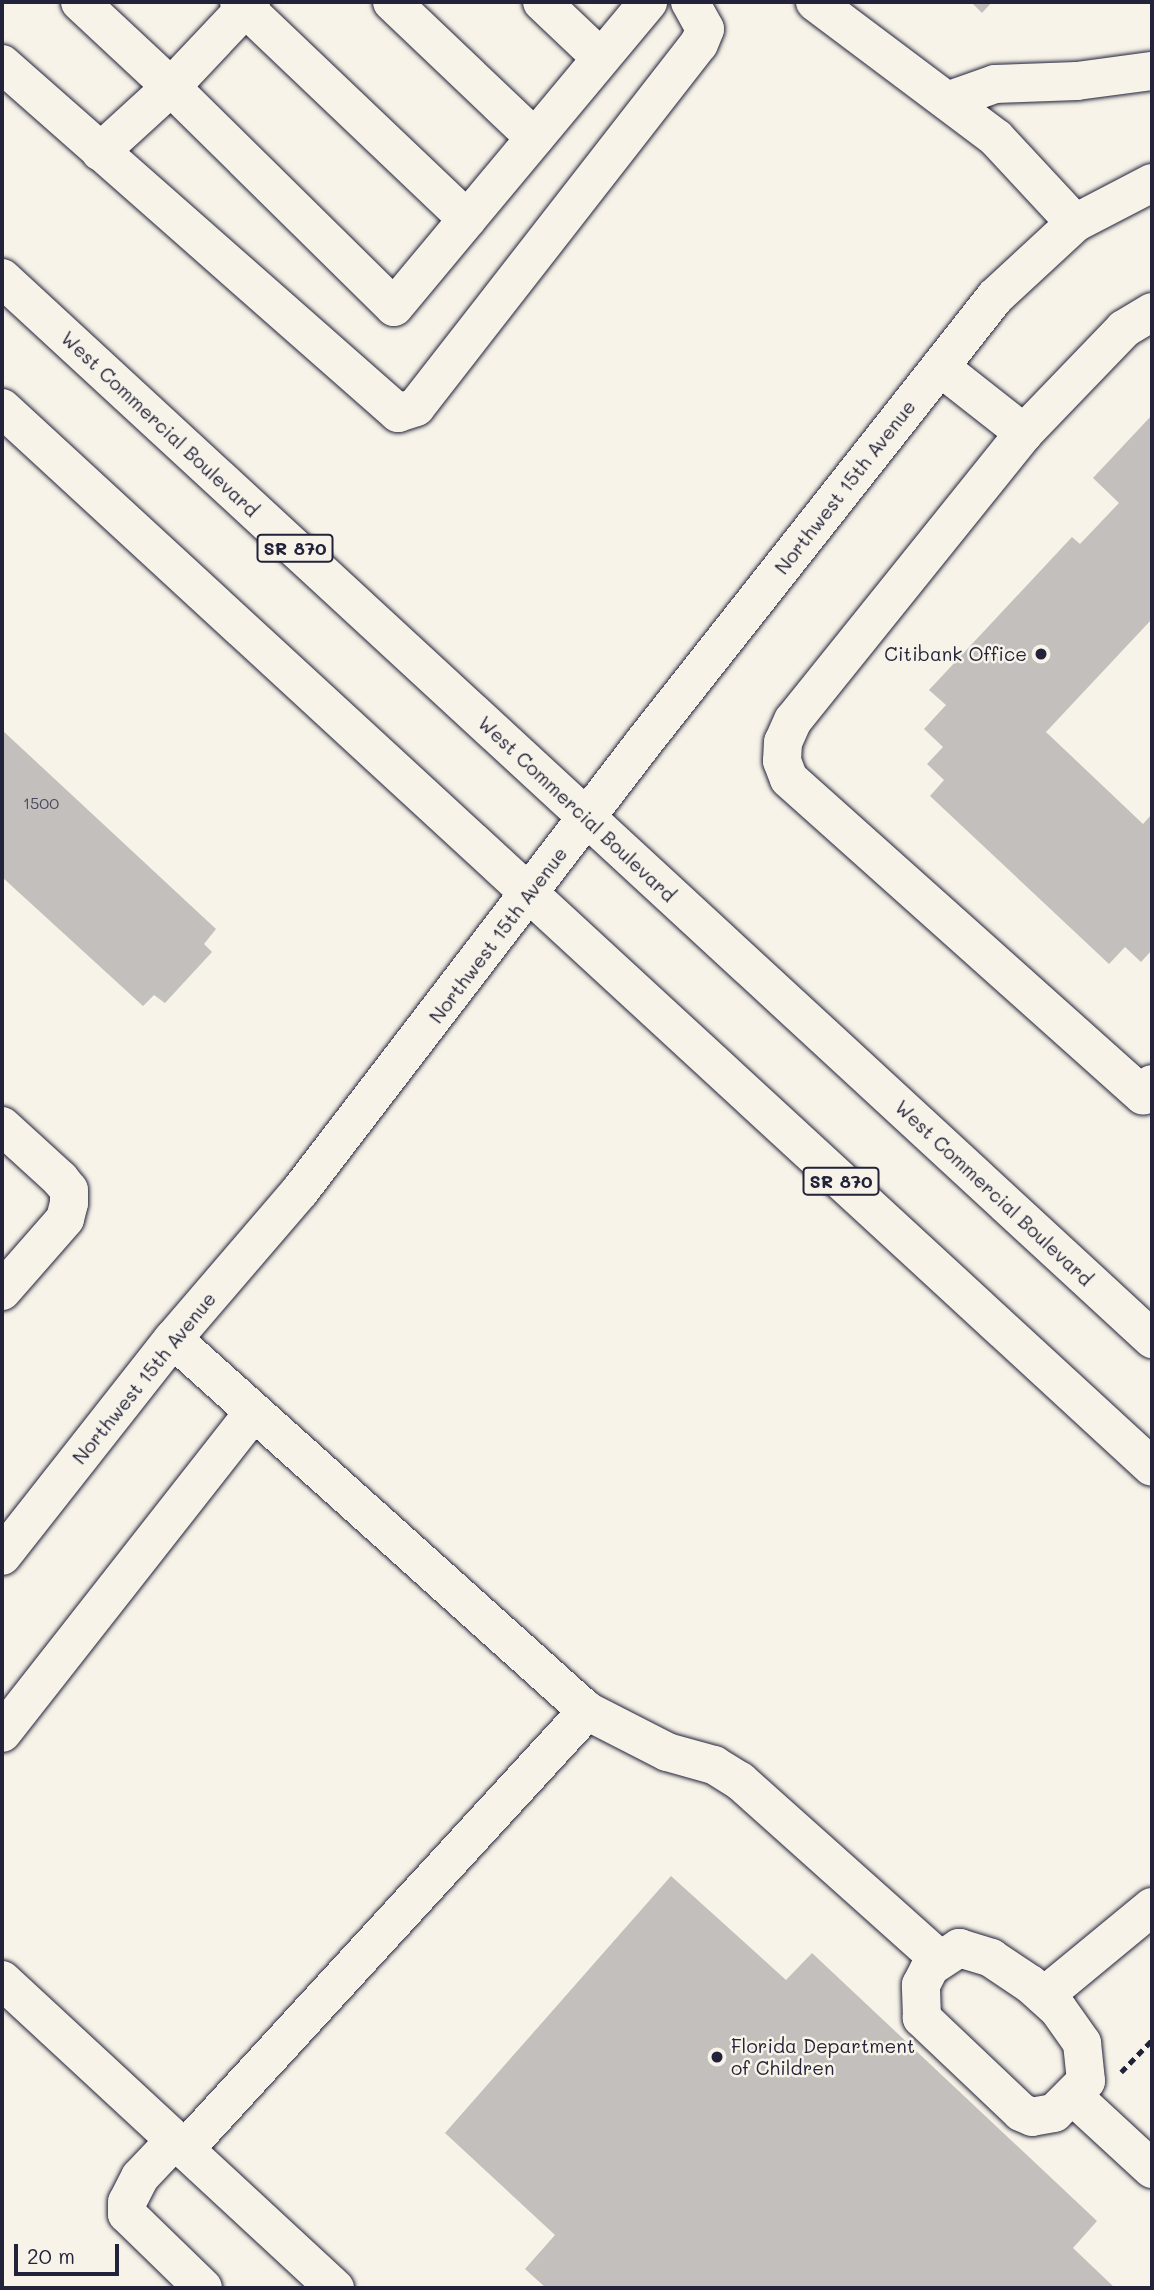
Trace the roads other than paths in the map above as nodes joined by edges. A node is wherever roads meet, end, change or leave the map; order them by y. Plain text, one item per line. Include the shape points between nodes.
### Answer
1 (80, 2) edge
2 (392, 2) edge
3 (542, 2) edge
4 (648, 2) edge
5 (690, 2) edge
6 (815, 2) edge
7 (245, 4) edge
8 (601, 58) junction
9 (2, 64) edge
10 (1152, 71) edge
11 (171, 87) junction
12 (950, 100) junction
13 (534, 138) junction
14 (100, 152) junction
15 (1152, 183) edge
16 (467, 219) junction
17 (1075, 223) junction
18 (9, 287) edge
19 (1152, 312) edge
20 (940, 367) junction
21 (2, 408) edge
22 (1024, 433) junction
23 (588, 818) junction
24 (530, 894) junction
25 (1149, 1094) edge
26 (2, 1125) edge
27 (2, 1291) edge
28 (173, 1339) junction
29 (1152, 1339) edge
30 (254, 1412) junction
31 (1152, 1468) edge
32 (2, 1556) edge
33 (587, 1712) junction
34 (2, 1733) edge
35 (1152, 1907) edge
36 (938, 1958) junction
37 (2, 1980) edge
38 (1044, 1996) junction
39 (1074, 2097) junction
40 (180, 2145) junction
41 (1152, 2169) edge
42 (203, 2288) edge
43 (335, 2288) edge

1 - 11 main road
2 - 13 main road
3 - 8 main road
4 - 8 main road
5 - 14 main road via 705,29 699,44 416,407 406,412 389,409
6 - 12 main road
7 - 11 main road
7 - 16 main road
8 - 13 main road
9 - 14 main road
10 - 12 main road via 1077,81 995,84
11 - 14 main road
11 - 16 main road via 394,307
12 - 17 main road via 996,138
13 - 16 main road
15 - 17 main road, Northwest 15th Avenue
17 - 20 main road, Northwest 15th Avenue via 1019,270
18 - 23 main road, West Commercial Boulevard / SR 870
19 - 22 main road via 1116,337
20 - 22 main road
20 - 23 main road, Northwest 15th Avenue
21 - 24 main road, SR 870
22 - 25 main road via 793,720 783,742 782,761 797,786
23 - 24 main road, Northwest 15th Avenue
23 - 29 main road, West Commercial Boulevard / SR 870
24 - 28 main road, Northwest 15th Avenue via 300,1191
24 - 31 main road, SR 870
26 - 27 main road via 60,1179 69,1190 69,1203 65,1219
28 - 30 main road
28 - 32 main road, Northwest 15th Avenue
30 - 33 main road
30 - 34 main road
33 - 36 main road via 667,1752 715,1765 740,1781
33 - 40 main road
35 - 38 main road
36 - 38 main road via 959,1948 980,1953
36 - 39 main road via 921,1985 919,2004 929,2027 1021,2112 1045,2116
37 - 40 main road
38 - 39 main road via 1082,2043 1087,2075
39 - 41 main road
40 - 42 main road via 141,2177 127,2202 127,2214
40 - 43 main road

